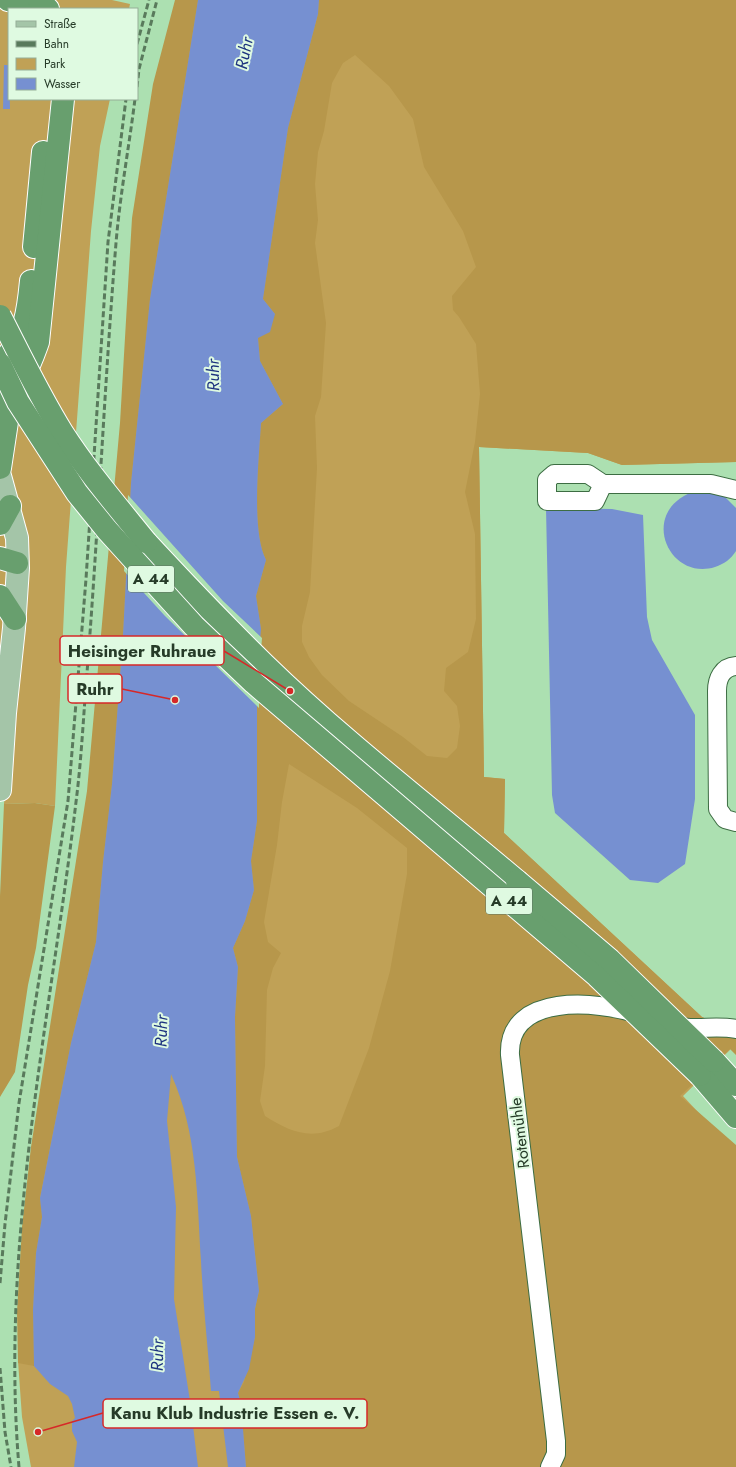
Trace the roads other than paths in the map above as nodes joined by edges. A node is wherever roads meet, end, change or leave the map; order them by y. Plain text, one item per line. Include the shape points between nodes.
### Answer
1 (8, 0) edge
2 (38, 0) edge
3 (26, 8) edge
4 (47, 8) edge
5 (49, 100) edge
6 (63, 100) edge
7 (0, 316) edge
8 (0, 365) edge
9 (9, 391) edge
10 (0, 468) edge
11 (0, 476) edge
12 (603, 484) dead end
13 (736, 490) edge
14 (5, 515) edge
15 (9, 566) edge
16 (0, 596) edge
17 (15, 619) junction
18 (736, 666) edge
19 (5, 671) edge
20 (0, 790) edge
21 (736, 822) edge
22 (736, 1029) edge
23 (707, 1068) junction
24 (736, 1075) edge
25 (736, 1086) edge
26 (736, 1117) edge
27 (550, 1467) edge

1 - 3 highway
2 - 4 highway
5 - 8 highway via 24,328
6 - 9 highway via 40,328 32,358
7 - 23 highway, A 44, bridge via 40,396 89,470 146,542 202,602 321,716 610,960
8 - 9 highway, A 44, bridge
9 - 10 highway
9 - 23 highway, A 44, bridge via 77,493 194,626 260,688
11 - 14 main road
12 - 13 lane via 711,484
14 - 15 main road via 17,538
15 - 17 main road
16 - 17 highway
17 - 19 main road
18 - 21 lane via 729,668 720,676 717,699 718,809 726,819
19 - 20 main road
22 - 27 lane, Rotemühle via 684,1029 624,1010 583,1005 549,1008 532,1013 513,1031 510,1055 556,1441 556,1454
23 - 24 highway
23 - 25 highway, A 44
23 - 26 highway, A 44

